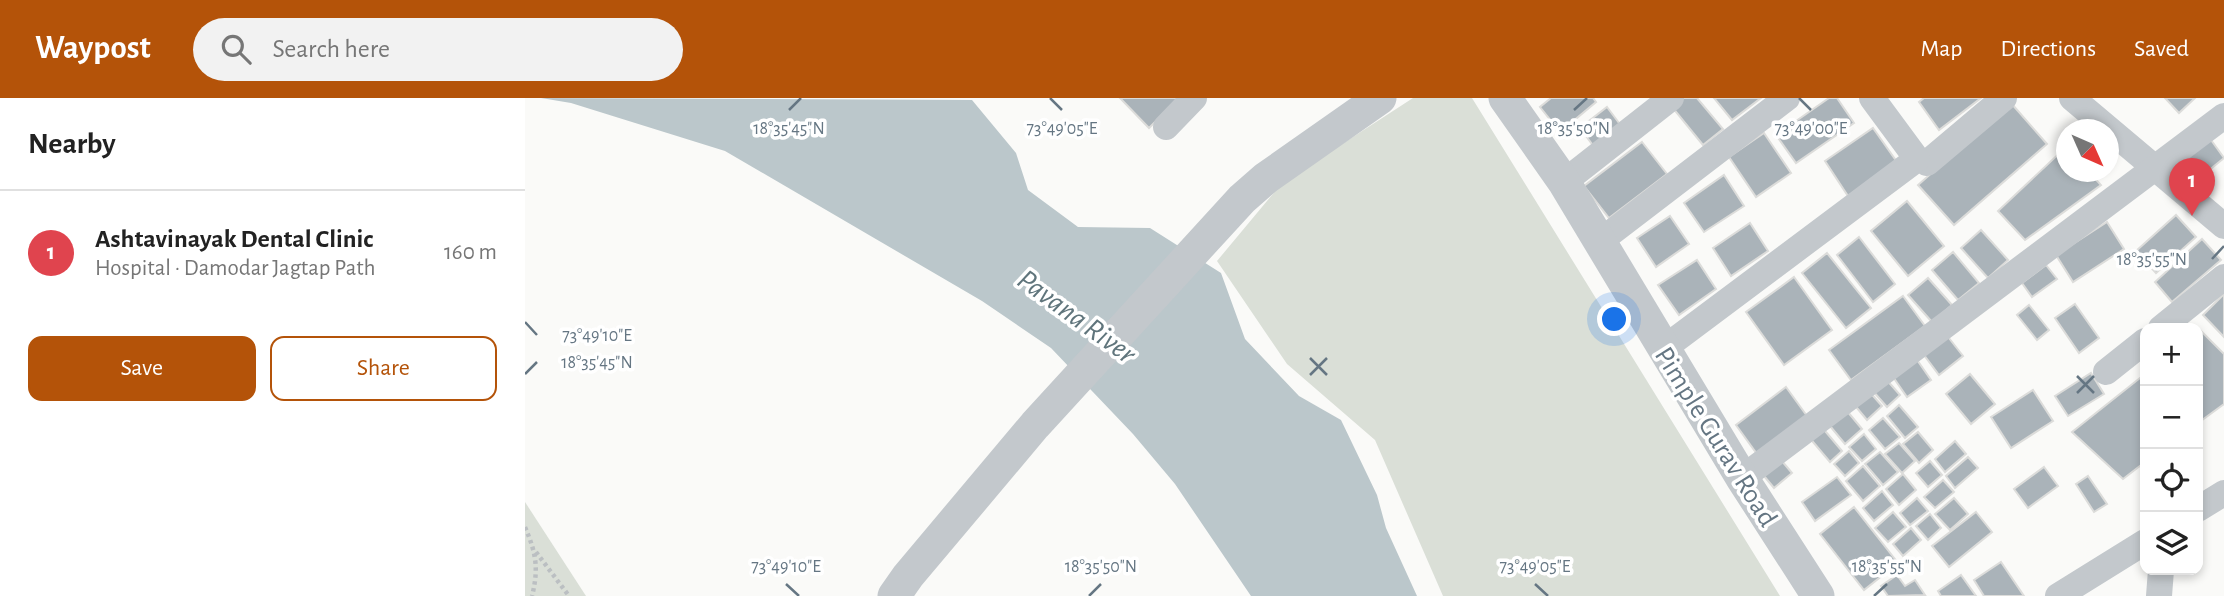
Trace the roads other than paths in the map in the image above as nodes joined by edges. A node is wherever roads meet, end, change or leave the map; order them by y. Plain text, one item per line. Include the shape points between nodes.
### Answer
1 (1194, 98) edge
2 (1380, 98) edge
3 (1505, 98) edge
4 (1671, 98) edge
5 (1787, 98) edge
6 (2004, 98) edge
7 (2073, 98) edge
8 (1878, 100) edge
9 (2224, 116) edge
10 (1165, 127) dead end
11 (1927, 163) dead end
12 (2155, 169) junction
13 (1565, 183) junction
14 (2224, 226) edge
15 (1599, 242) junction
16 (2224, 277) edge
17 (2167, 323) edge
18 (2140, 345) edge
19 (1663, 349) junction
20 (2106, 372) dead end
21 (1742, 478) junction
22 (2224, 493) edge
23 (2203, 506) edge
24 (2140, 545) edge
25 (2161, 575) edge
26 (894, 596) edge
27 (1818, 596) edge
28 (2058, 596) edge
29 (2159, 596) edge

1 - 10 street
2 - 26 street via 1242,199 1035,425
3 - 13 street, Pimple Gurav Road
4 - 13 street
5 - 15 street
6 - 11 street
7 - 12 street
8 - 19 street via 1917,159
9 - 12 street
12 - 14 street
12 - 21 street
13 - 15 street, Pimple Gurav Road
15 - 19 street, Pimple Gurav Road
16 - 17 street
18 - 20 street
19 - 21 street, Pimple Gurav Road
21 - 27 street, Pimple Gurav Road
22 - 23 street
24 - 28 street
25 - 29 street

